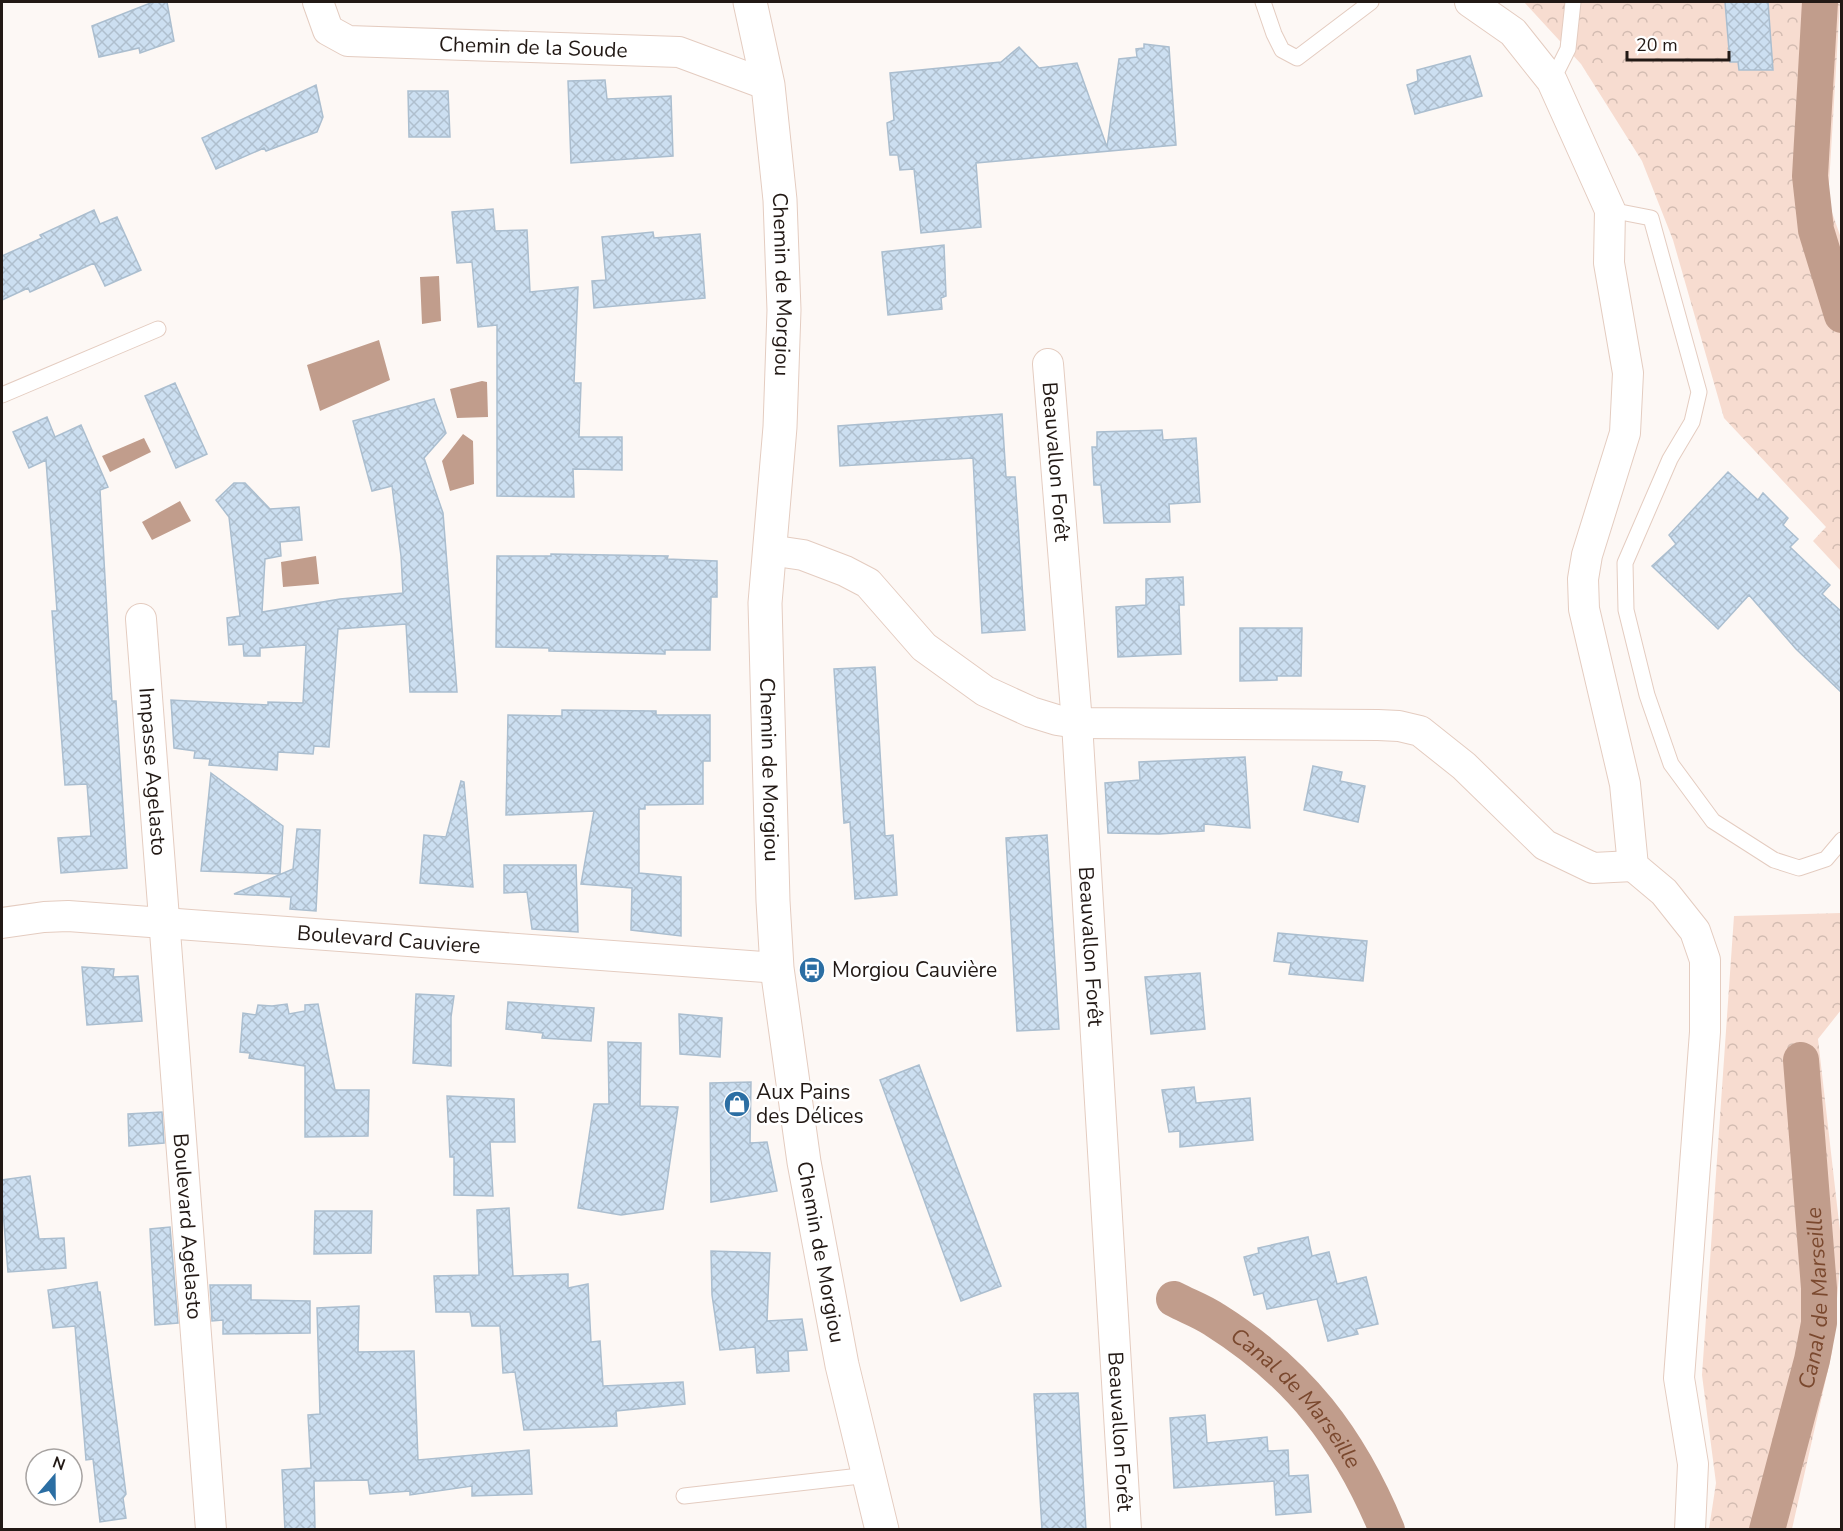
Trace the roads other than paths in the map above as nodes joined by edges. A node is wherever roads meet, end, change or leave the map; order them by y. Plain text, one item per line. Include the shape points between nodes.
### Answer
1 (318, 2) edge
2 (750, 2) edge
3 (1263, 2) edge
4 (1371, 2) edge
5 (1470, 2) edge
6 (1573, 2) edge
7 (1552, 81) junction
8 (768, 86) junction
9 (1610, 210) junction
10 (158, 329) dead end
11 (1048, 363) dead end
12 (2, 395) edge
13 (769, 550) junction
14 (141, 619) dead end
15 (1077, 723) junction
16 (1842, 840) edge
17 (1633, 866) junction
18 (2, 923) edge
19 (166, 923) junction
20 (777, 968) junction
21 (869, 1475) junction
22 (684, 1496) dead end
23 (211, 1530) edge
24 (882, 1530) edge
25 (1126, 1530) edge
26 (1690, 1530) edge

1 - 8 street, Chemin de la Soude via 328,30 348,41 679,52
2 - 8 street, Chemin de Morgiou
3 - 4 lane via 1282,50 1297,58
5 - 7 street via 1513,32
6 - 7 lane via 1568,49
7 - 9 street
8 - 13 street, Chemin de Morgiou via 780,201 784,310 780,427
9 - 16 lane via 1651,218 1699,392 1692,422 1670,459 1626,563 1626,610 1647,694 1671,764 1713,821 1774,860 1799,868 1826,859
9 - 17 street via 1609,264 1628,373 1625,433 1587,555 1584,609 1625,784
10 - 12 lane
11 - 15 street, Beauvallon Forêt
13 - 15 street via 803,555 868,583 924,647 985,691 1030,712
13 - 20 street, Chemin de Morgiou via 765,603
14 - 19 street, Impasse Agelasto
15 - 17 street via 1378,725 1420,731 1464,766 1545,845 1593,868
15 - 25 street, Beauvallon Forêt
17 - 26 street via 1664,892 1695,931 1705,960 1705,1032 1679,1378 1693,1464
18 - 19 street, Boulevard Cauviere via 68,916
19 - 20 street, Boulevard Cauviere
19 - 23 street, Boulevard Agelasto
20 - 21 street, Chemin de Morgiou via 804,1162 843,1365
21 - 22 lane
21 - 24 street, Chemin de Morgiou

